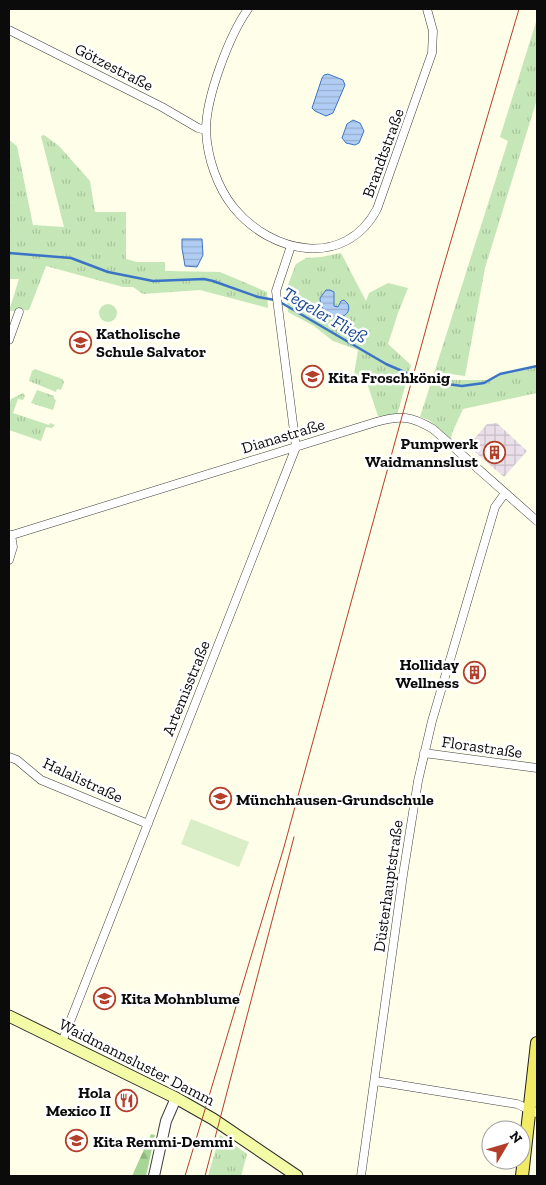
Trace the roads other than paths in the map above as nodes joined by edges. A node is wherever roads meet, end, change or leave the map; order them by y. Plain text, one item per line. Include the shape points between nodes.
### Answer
1 (248, 9) edge
2 (427, 9) edge
3 (9, 30) edge
4 (206, 130) junction
5 (291, 246) junction
6 (19, 312) dead end
7 (9, 340) edge
8 (296, 447) junction
9 (506, 493) junction
10 (537, 521) edge
11 (10, 536) edge
12 (9, 560) edge
13 (424, 753) junction
14 (9, 757) edge
15 (537, 768) edge
16 (148, 824) junction
17 (9, 1016) edge
18 (62, 1042) junction
19 (537, 1043) edge
20 (375, 1081) junction
21 (176, 1098) junction
22 (533, 1111) edge
23 (154, 1176) edge
24 (298, 1176) edge
25 (361, 1176) edge
26 (522, 1176) edge

1 - 4 street, Brandtstraße via 236,27 216,80
2 - 5 street, Brandtstraße via 433,30 432,53 382,199 372,219 359,233 341,244 311,249
3 - 4 street, Götzestraße
4 - 5 street, Brandtstraße via 216,175 234,207 260,232
5 - 8 street, Artemisstraße via 276,291
6 - 7 street
8 - 9 street, Dianastraße via 391,418 418,420 433,429
8 - 11 street, Dianastraße
8 - 16 street, Artemisstraße
9 - 10 street, Dianastraße
9 - 13 street, Düsterhauptstraße via 496,506
11 - 12 street via 13,547
13 - 15 street, Florastraße
13 - 20 street, Düsterhauptstraße via 404,867
14 - 16 street, Halalistraße via 41,780
16 - 18 street, Artemisstraße
17 - 18 main road, Waidmannsluster Damm
18 - 21 main road, Waidmannsluster Damm
19 - 22 main road
20 - 22 street via 517,1104
20 - 25 street, Düsterhauptstraße
21 - 23 street via 166,1121
21 - 24 main road, Waidmannsluster Damm
22 - 26 main road

